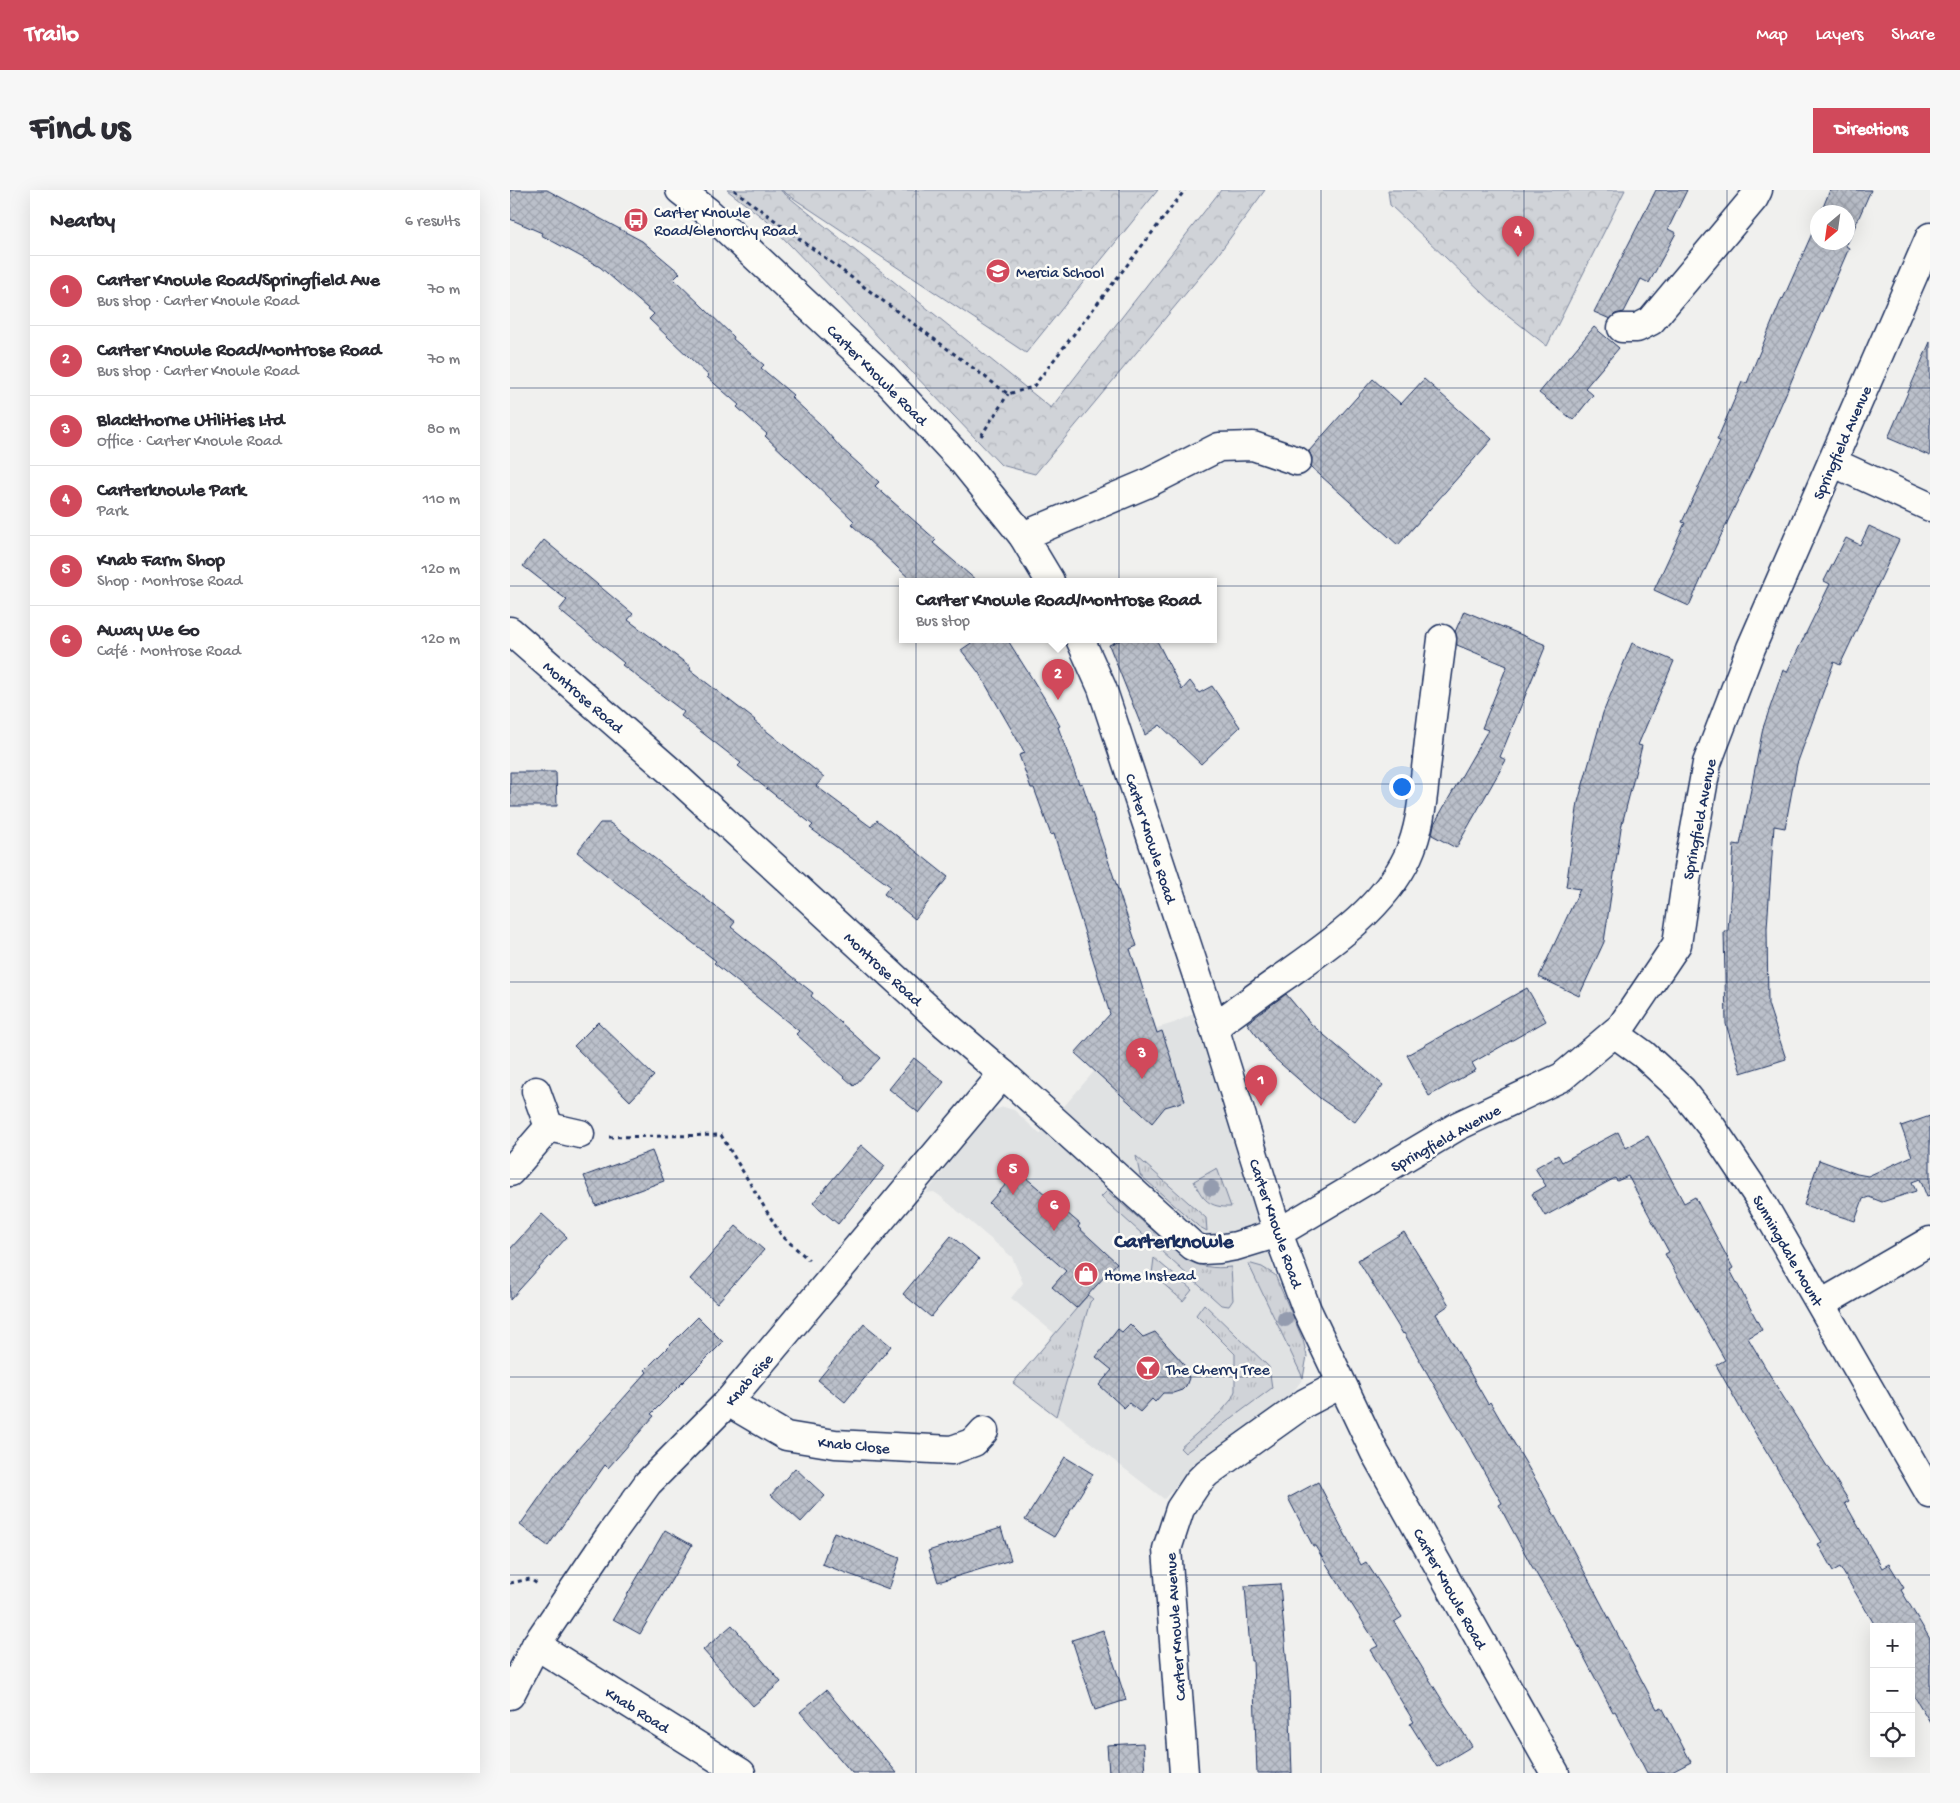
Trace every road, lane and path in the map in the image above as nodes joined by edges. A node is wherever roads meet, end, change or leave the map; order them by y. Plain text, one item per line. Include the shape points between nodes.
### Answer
1 (680, 190) edge
2 (734, 190) edge
3 (1185, 190) edge
4 (1758, 190) edge
5 (1930, 238) edge
6 (1622, 328) dead end
7 (1008, 394) junction
8 (1297, 461) dead end
9 (1832, 462) junction
10 (964, 463) junction
11 (1930, 507) edge
12 (1023, 536) junction
13 (1048, 578) edge
14 (1442, 640) dead end
15 (1082, 643) edge
16 (514, 644) edge
17 (1214, 1027) junction
18 (1614, 1033) junction
19 (1003, 1074) junction
20 (536, 1091) dead end
21 (548, 1127) junction
22 (593, 1136) joint
23 (510, 1172) edge
24 (1278, 1233) junction
25 (1930, 1241) edge
26 (814, 1264) dead end
27 (1821, 1304) junction
28 (1341, 1384) junction
29 (728, 1402) junction
30 (984, 1431) dead end
31 (1930, 1494) edge
32 (510, 1583) edge
33 (544, 1587) dead end
34 (536, 1645) junction
35 (510, 1694) edge
36 (741, 1773) edge
37 (1184, 1773) edge
38 (1556, 1773) edge

1 - 10 street, Carter Knowle Road via 708,212 883,376
2 - 7 path
3 - 7 path via 1033,387
4 - 6 street via 1651,321 1637,328
5 - 9 street, Springfield Avenue
7 - 10 path
8 - 12 street via 1253,446 1219,447 1146,484
9 - 11 street
9 - 18 street, Springfield Avenue via 1751,648 1706,763 1677,944
10 - 12 street, Carter Knowle Road
12 - 13 street, Carter Knowle Road
14 - 17 street via 1424,798 1408,855 1396,877 1351,927
15 - 17 street, Carter Knowle Road via 1102,688
16 - 19 street, Montrose Road via 670,770
17 - 24 street, Carter Knowle Road
18 - 24 street, Springfield Avenue via 1562,1077 1458,1126
18 - 27 street, Sunningdale Mount via 1643,1054 1682,1090 1711,1126 1758,1196
19 - 24 street, Montrose Road via 1193,1246 1202,1250 1218,1249
19 - 29 street, Knab Rise
20 - 21 street
21 - 22 street
21 - 23 street
22 - 26 path via 721,1135 781,1235
24 - 28 street, Carter Knowle Road via 1307,1310
25 - 27 street
27 - 31 street, Sunningdale Mount
28 - 37 street, Carter Knowle Avenue via 1305,1403 1207,1473 1180,1509 1167,1549
28 - 38 street, Carter Knowle Road via 1375,1453
29 - 30 street, Knab Close via 786,1436 835,1444 952,1450 974,1442
29 - 34 street, Knab Rise via 648,1483
32 - 33 path via 530,1579
34 - 35 street, Knab Rise
34 - 36 street, Knab Road

